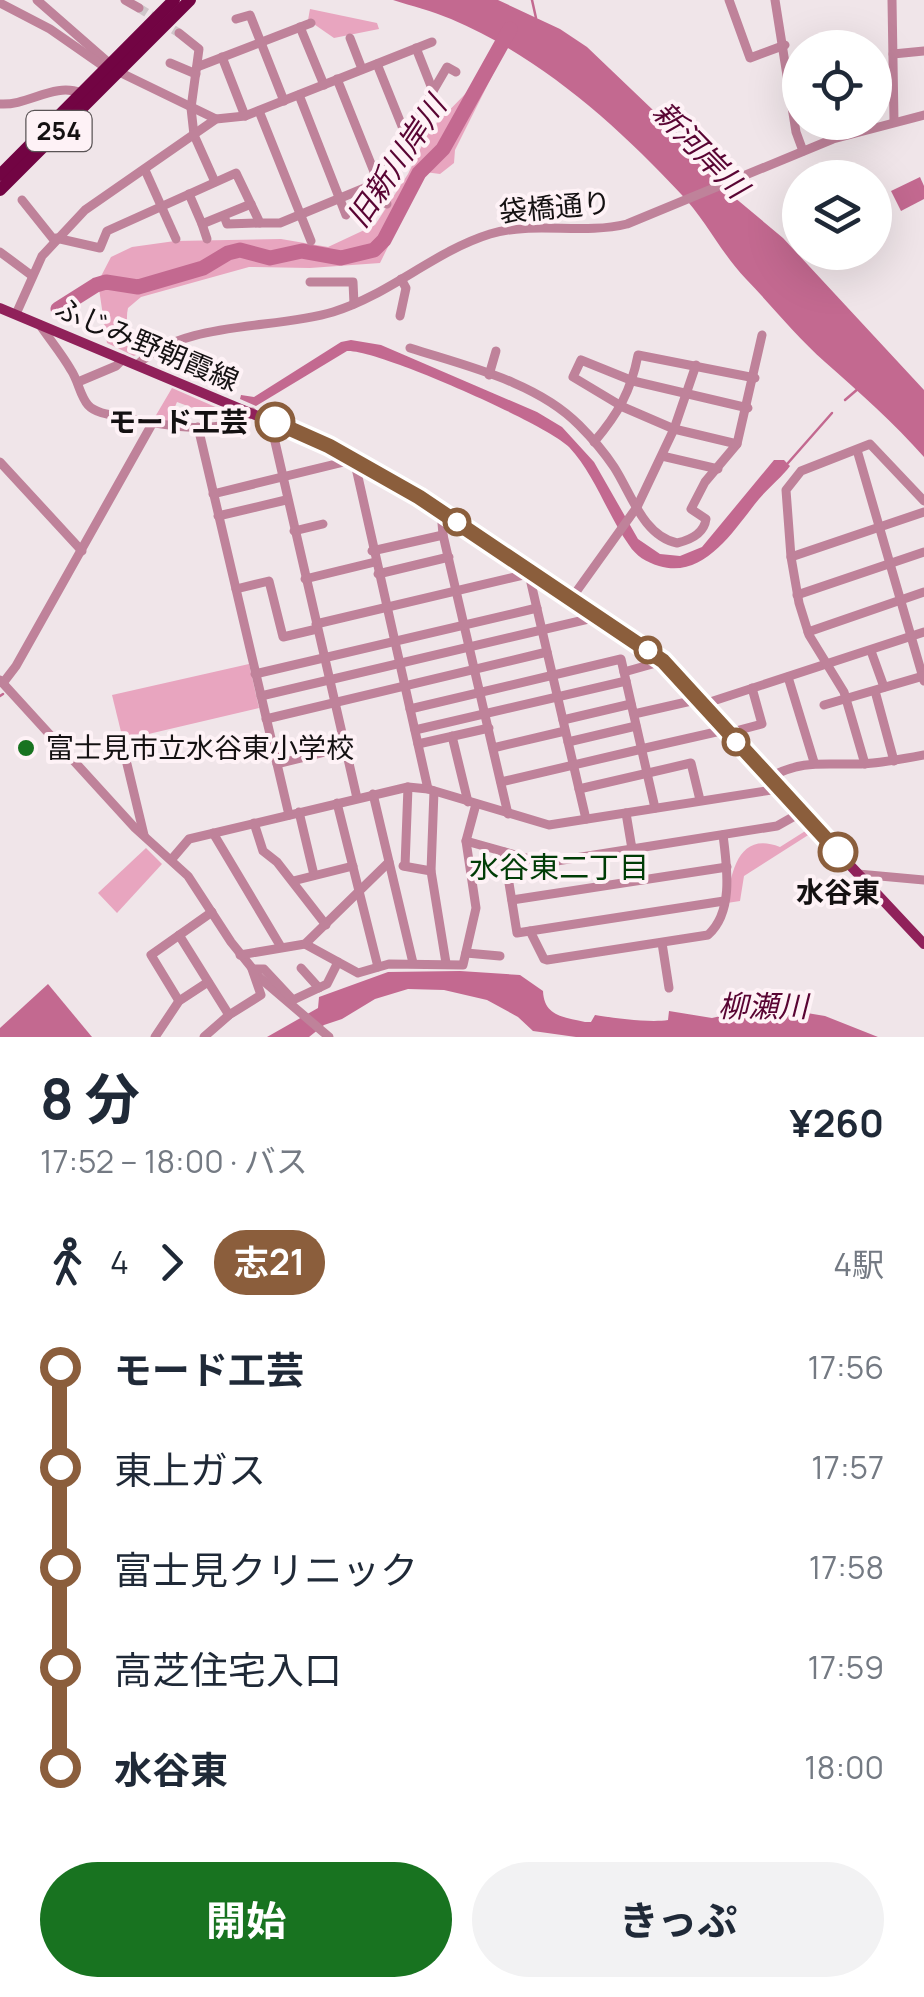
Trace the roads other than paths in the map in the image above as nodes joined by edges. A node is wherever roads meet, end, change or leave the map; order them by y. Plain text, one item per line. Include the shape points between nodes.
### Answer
1 (37, 0) edge
2 (125, 0) edge
3 (174, 0) edge
4 (190, 0) edge
5 (729, 0) edge
6 (775, 0) edge
7 (892, 0) edge
8 (0, 2) edge
9 (138, 8) dead end
10 (236, 19) dead end
11 (782, 32) edge
12 (179, 33) tunnel mouth
13 (350, 38) dead end
14 (262, 42) junction
15 (432, 42) dead end
16 (782, 46) edge
17 (416, 48) junction
18 (924, 51) edge
19 (893, 54) junction
20 (222, 58) junction
21 (170, 63) dead end
22 (377, 64) junction
23 (111, 68) junction
24 (362, 70) junction
25 (196, 71) junction
26 (456, 72) dead end
27 (338, 79) junction
28 (324, 85) junction
29 (433, 91) junction
30 (81, 93) junction
31 (299, 95) junction
32 (284, 101) junction
33 (0, 104) edge
34 (191, 108) junction
35 (259, 111) junction
36 (924, 115) edge
37 (245, 116) junction
38 (216, 119) junction
39 (894, 121) junction
40 (194, 135) junction
41 (406, 136) junction
42 (799, 140) edge
43 (802, 151) junction
44 (144, 170) junction
45 (0, 175) edge
46 (215, 182) junction
47 (379, 182) junction
48 (0, 190) edge
49 (188, 194) junction
50 (340, 198) junction
51 (22, 200) dead end
52 (251, 204) junction
53 (388, 204) dead end
54 (161, 207) junction
55 (300, 214) junction
56 (224, 216) junction
57 (346, 216) dead end
58 (260, 223) junction
59 (202, 224) junction
60 (55, 239) junction
61 (176, 239) dead end
62 (207, 239) dead end
63 (311, 241) dead end
64 (0, 252) edge
65 (31, 275) junction
66 (402, 279) junction
67 (310, 282) dead end
68 (354, 304) junction
69 (0, 308) edge
70 (16, 314) junction
71 (400, 316) dead end
72 (40, 324) junction
73 (762, 335) dead end
74 (410, 348) dead end
75 (496, 351) dead end
76 (124, 359) junction
77 (137, 364) junction
78 (696, 365) junction
79 (489, 374) junction
80 (754, 378) junction
81 (633, 381) junction
82 (78, 382) junction
83 (687, 392) junction
84 (623, 407) junction
85 (748, 408) junction
86 (252, 412) junction
87 (270, 420) junction
88 (152, 424) junction
89 (198, 427) junction
90 (674, 430) junction
91 (594, 442) junction
92 (737, 444) junction
93 (857, 450) junction
94 (662, 456) junction
95 (352, 458) junction
96 (0, 462) edge
97 (718, 469) junction
98 (281, 478) junction
99 (213, 494) junction
100 (286, 500) junction
101 (924, 501) edge
102 (634, 511) junction
103 (441, 512) junction
104 (924, 512) edge
105 (218, 516) junction
106 (323, 524) dead end
107 (879, 525) junction
108 (294, 530) junction
109 (443, 535) junction
110 (82, 550) junction
111 (372, 550) junction
112 (924, 552) edge
113 (791, 557) junction
114 (448, 558) junction
115 (890, 562) junction
116 (377, 568) junction
117 (532, 573) junction
118 (305, 579) junction
119 (236, 589) junction
120 (457, 592) junction
121 (924, 592) edge
122 (797, 596) junction
123 (570, 599) junction
124 (900, 599) junction
125 (386, 608) junction
126 (537, 608) junction
127 (596, 617) junction
128 (464, 625) junction
129 (317, 626) junction
130 (542, 630) junction
131 (808, 632) junction
132 (924, 632) edge
133 (911, 636) junction
134 (394, 641) junction
135 (470, 646) junction
136 (871, 651) junction
137 (547, 652) junction
138 (324, 658) junction
139 (663, 661) junction
140 (399, 664) junction
141 (829, 666) junction
142 (475, 670) junction
143 (256, 674) junction
144 (923, 674) edge
145 (552, 675) junction
146 (625, 677) junction
147 (788, 677) junction
148 (329, 680) junction
149 (5, 685) edge
150 (404, 686) junction
151 (752, 688) junction
152 (880, 689) junction
153 (481, 692) junction
154 (261, 696) junction
155 (558, 698) junction
156 (847, 698) junction
157 (702, 701) junction
158 (335, 702) junction
159 (824, 705) dead end
160 (410, 709) junction
161 (632, 709) junction
162 (486, 714) junction
163 (266, 718) junction
164 (636, 726) junction
165 (488, 728) junction
166 (415, 730) junction
167 (565, 731) junction
168 (727, 731) junction
169 (452, 736) junction
170 (418, 744) junction
171 (346, 747) junction
172 (493, 748) junction
173 (642, 749) junction
174 (924, 755) edge
175 (894, 760) junction
176 (814, 762) junction
177 (127, 764) dead end
178 (277, 764) junction
179 (865, 764) junction
180 (573, 765) junction
181 (647, 773) junction
182 (768, 778) junction
183 (501, 782) junction
184 (408, 786) junction
185 (579, 789) junction
186 (778, 789) junction
187 (431, 790) junction
188 (374, 794) junction
189 (358, 798) junction
190 (700, 800) junction
191 (337, 803) junction
192 (472, 803) junction
193 (655, 808) junction
194 (626, 812) junction
195 (294, 813) junction
196 (800, 813) junction
197 (508, 814) junction
198 (586, 818) junction
199 (254, 823) junction
200 (212, 833) junction
201 (723, 836) junction
202 (145, 838) junction
203 (466, 841) junction
204 (632, 849) junction
205 (504, 852) junction
206 (171, 860) junction
207 (390, 863) junction
208 (353, 866) junction
209 (405, 866) junction
210 (727, 866) junction
211 (431, 870) junction
212 (858, 874) junction
213 (314, 875) junction
214 (924, 880) edge
215 (292, 881) junction
216 (359, 891) junction
217 (512, 900) junction
218 (724, 901) junction
219 (212, 912) junction
220 (326, 925) junction
221 (530, 930) junction
222 (179, 936) junction
223 (662, 943) junction
224 (306, 944) junction
225 (924, 944) edge
226 (281, 947) junction
227 (629, 948) junction
228 (466, 953) junction
229 (240, 954) junction
230 (500, 956) dead end
231 (338, 962) junction
232 (446, 962) junction
233 (413, 963) junction
234 (632, 964) dead end
235 (378, 966) junction
236 (301, 968) dead end
237 (252, 969) junction
238 (208, 982) junction
239 (319, 988) junction
240 (669, 988) dead end
241 (179, 1000) junction
242 (229, 1015) junction
243 (155, 1037) edge
244 (204, 1037) edge
245 (329, 1037) edge

1 - 23 street
2 - 9 street
3 - 23 highway, 254
4 - 23 highway, 254
5 - 16 street via 750,58
6 - 11 street
7 - 19 street
8 - 23 street
10 - 14 street via 250,15
12 - 25 street via 196,45
13 - 24 street
14 - 20 street
14 - 28 street via 306,26
14 - 32 street
15 - 17 street
17 - 22 street
17 - 29 street
18 - 19 street
19 - 39 street
20 - 25 street
20 - 37 street
21 - 25 street
22 - 24 street
22 - 41 street
23 - 30 highway, 254
23 - 34 street
23 - 48 highway, 254
24 - 27 street
25 - 34 street
26 - 29 street via 448,67
27 - 28 street
27 - 47 street
28 - 31 street
29 - 41 street
30 - 33 street via 68,88
30 - 45 highway, 254
31 - 32 street
31 - 50 street
32 - 35 street
34 - 38 street
34 - 40 street
35 - 37 street
35 - 55 street
36 - 39 street, 袋橋通り
37 - 38 street
38 - 40 street
39 - 43 street, 袋橋通り
40 - 44 street
40 - 46 street
41 - 47 street
42 - 43 street
43 - 66 street, 袋橋通り via 611,228 491,234
44 - 54 street
44 - 60 street
46 - 49 street
46 - 52 street via 236,173
47 - 50 street
47 - 53 street
49 - 54 street
49 - 59 street
50 - 55 street
50 - 57 street
51 - 60 street
52 - 56 street
52 - 58 street
54 - 60 street via 107,230 100,248
54 - 61 street
55 - 58 street
55 - 63 street
56 - 58 street via 227,224
56 - 59 street
59 - 62 street
60 - 65 street
64 - 65 street
65 - 70 street
66 - 68 street, 袋橋通り
66 - 71 street
67 - 68 street via 353,282
68 - 77 street, 袋橋通り via 190,336
69 - 70 main road, ふじみ野朝霞線
70 - 72 main road, ふじみ野朝霞線
72 - 76 main road, ふじみ野朝霞線
72 - 82 street
73 - 80 street
74 - 79 street
75 - 79 street
76 - 77 main road, ふじみ野朝霞線
76 - 82 street
77 - 86 main road, ふじみ野朝霞線
78 - 80 street
78 - 81 street via 638,355
78 - 83 street
79 - 91 street via 552,405
80 - 85 street
81 - 83 street
81 - 84 street
81 - 84 street via 582,360 573,377
82 - 88 street via 92,408
83 - 85 street
83 - 90 street
84 - 90 street
84 - 91 street
85 - 92 street
86 - 87 main road, ふじみ野朝霞線
86 - 89 street via 244,420
87 - 95 main road, ふじみ野朝霞線
87 - 98 street
88 - 89 street
88 - 110 street
89 - 99 street
90 - 92 street
90 - 94 street
91 - 102 street via 619,475
92 - 97 street
93 - 101 street via 870,444
93 - 107 street
93 - 113 street via 801,471 786,490
94 - 97 street
94 - 102 street
95 - 98 street
95 - 103 main road, ふじみ野朝霞線
95 - 111 street
96 - 110 street
97 - 102 street via 691,510 709,522 696,536 670,542
98 - 99 street
98 - 100 street
99 - 105 street
100 - 105 street
100 - 108 street
102 - 123 street
103 - 109 street
103 - 117 main road, ふじみ野朝霞線
104 - 107 street
105 - 119 street
106 - 108 street
107 - 113 street
107 - 115 street
108 - 118 street
109 - 111 street
109 - 114 street
110 - 149 street
111 - 116 street
112 - 115 street
113 - 122 street
114 - 116 street
114 - 120 street
115 - 122 street
115 - 124 street
116 - 118 street
116 - 125 street
117 - 120 street
117 - 123 main road, ふじみ野朝霞線
117 - 126 street
118 - 129 street
119 - 129 street via 269,581 283,637
119 - 143 street
120 - 125 street
120 - 128 street
121 - 124 street
122 - 131 street
123 - 127 main road, ふじみ野朝霞線
124 - 131 street
124 - 133 street
125 - 129 street
125 - 134 street
126 - 128 street
126 - 130 street
127 - 130 street
127 - 139 main road, ふじみ野朝霞線
128 - 134 street
128 - 135 street
129 - 138 street
130 - 135 street
130 - 137 street
131 - 141 street
132 - 133 street
133 - 136 street
133 - 144 street
134 - 138 street
134 - 140 street
135 - 140 street
135 - 142 street
136 - 141 street
136 - 152 street
137 - 142 street
137 - 145 street
138 - 143 street
138 - 148 street
139 - 146 street
139 - 157 main road, ふじみ野朝霞線
140 - 148 street
140 - 150 street
141 - 147 street
141 - 156 street
142 - 150 street
142 - 153 street
143 - 154 street
144 - 152 street
145 - 146 street via 621,659
145 - 153 street
145 - 155 street
146 - 155 street
146 - 161 street
147 - 151 street
147 - 176 street
148 - 154 street
148 - 158 street
149 - 202 street
150 - 158 street
150 - 160 street
151 - 157 street
151 - 168 street via 762,724
152 - 156 street
152 - 175 street
153 - 160 street
153 - 162 street
154 - 163 street
155 - 162 street
155 - 167 street
156 - 159 street
156 - 179 street
157 - 161 street
157 - 168 main road, ふじみ野朝霞線
158 - 163 street
158 - 171 street
160 - 166 street
161 - 164 street
161 - 167 street
162 - 165 street
162 - 166 street
163 - 178 street
164 - 167 street
164 - 173 street
165 - 169 street
165 - 172 street
166 - 170 street
167 - 172 street
167 - 180 street
168 - 173 street
168 - 182 main road, ふじみ野朝霞線
169 - 170 street
169 - 192 street
170 - 187 street
171 - 178 street
171 - 189 street
172 - 183 street
173 - 180 street
173 - 181 street
174 - 175 street
175 - 179 street
176 - 179 street
176 - 182 street
177 - 202 street
178 - 195 street
180 - 183 street
180 - 185 street
181 - 185 street
181 - 190 street via 691,763
181 - 193 street
182 - 186 main road, ふじみ野朝霞線
183 - 197 street
184 - 187 street
184 - 188 street
184 - 209 street
185 - 198 street
186 - 190 street
186 - 196 main road, ふじみ野朝霞線
187 - 192 street
187 - 211 street
188 - 189 street
188 - 207 street
189 - 191 street
190 - 193 street
191 - 195 street
191 - 208 street via 343,850
192 - 197 street
192 - 203 street
193 - 194 street
194 - 198 street
194 - 204 street
195 - 199 street
195 - 213 street
196 - 201 street via 777,826
196 - 212 main road, ふじみ野朝霞線
197 - 198 street via 544,825
199 - 200 street
199 - 215 street via 263,852
200 - 206 street via 189,839
200 - 226 street
201 - 204 street
201 - 210 street
202 - 206 street
203 - 205 street
203 - 228 street via 476,908
204 - 205 street via 544,863
205 - 217 street
206 - 219 street
207 - 209 street
207 - 216 street
207 - 233 street
208 - 213 street
208 - 216 street
209 - 211 street
210 - 217 street
210 - 218 street
211 - 232 street
212 - 214 street
212 - 225 main road, ふじみ野朝霞線
213 - 215 street
215 - 220 street
216 - 220 street
216 - 235 street
217 - 221 street via 517,932
218 - 221 street
218 - 223 street via 712,933
219 - 222 street
219 - 229 street
220 - 224 street
221 - 227 street via 548,960
222 - 238 street
222 - 241 street via 151,955
223 - 227 street
223 - 240 street
224 - 226 street
224 - 231 street
226 - 229 street
227 - 234 street
228 - 230 street
228 - 232 street via 463,964
229 - 237 street
231 - 235 street via 358,972
231 - 239 street
232 - 233 street
233 - 235 street
236 - 239 street
237 - 239 street via 264,969 293,1000
237 - 242 street via 260,994
237 - 245 street
238 - 241 street
238 - 242 street
241 - 243 street
242 - 244 street

